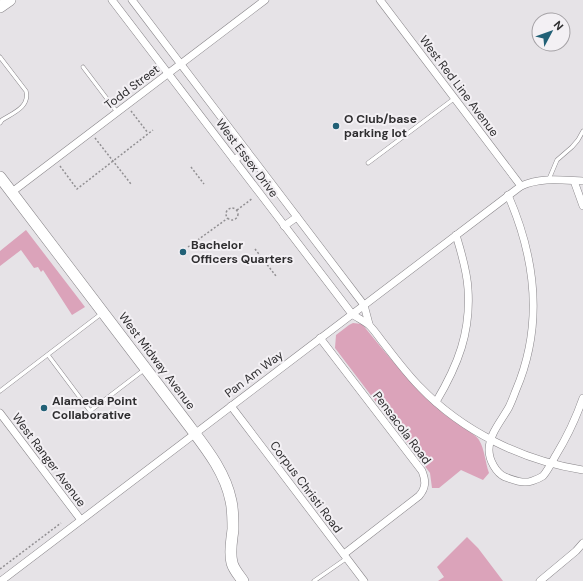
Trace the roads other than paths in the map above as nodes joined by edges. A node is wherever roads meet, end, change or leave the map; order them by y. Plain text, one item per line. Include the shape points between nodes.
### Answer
1 (112, 0) edge
2 (132, 0) edge
3 (265, 0) edge
4 (380, 0) edge
5 (0, 57) edge
6 (180, 64) junction
7 (83, 67) dead end
8 (168, 73) junction
9 (455, 98) junction
10 (117, 112) junction
11 (0, 124) edge
12 (583, 131) edge
13 (247, 151) junction
14 (234, 160) junction
15 (368, 163) dead end
16 (0, 177) edge
17 (549, 179) junction
18 (574, 181) junction
19 (583, 182) edge
20 (521, 186) junction
21 (12, 192) junction
22 (508, 195) junction
23 (583, 206) edge
24 (297, 217) junction
25 (284, 226) junction
26 (456, 235) junction
27 (364, 305) junction
28 (103, 313) junction
29 (352, 314) junction
30 (369, 324) junction
31 (320, 338) junction
32 (48, 355) junction
33 (146, 369) junction
34 (0, 391) edge
35 (583, 398) edge
36 (436, 402) junction
37 (231, 406) junction
38 (0, 413) edge
39 (195, 433) junction
40 (490, 439) junction
41 (551, 464) junction
42 (583, 470) edge
43 (81, 520) junction
44 (583, 543) edge
45 (345, 556) junction
46 (1, 581) edge
47 (243, 581) edge
48 (314, 581) edge
49 (364, 581) edge
50 (540, 581) edge

1 - 8 street, West Essex Drive
2 - 6 street, West Essex Drive
3 - 6 street, Todd Street
4 - 9 street, West Red Line Avenue
5 - 11 lane via 28,96 25,105
6 - 8 street, Todd Street
6 - 13 street, West Essex Drive
7 - 10 lane
8 - 10 street, Todd Street
8 - 14 street, West Essex Drive
9 - 15 lane
9 - 20 street, West Red Line Avenue
10 - 21 street, Todd Street
12 - 17 lane via 572,147 557,160
13 - 14 street
13 - 24 street, West Essex Drive
14 - 25 street, West Essex Drive
16 - 21 street, West Midway Avenue
17 - 18 street, Pan Am Way
17 - 20 street, Pan Am Way via 534,180
18 - 19 street, Pan Am Way
18 - 23 street
20 - 22 street, Pan Am Way
21 - 28 street, West Midway Avenue
22 - 26 street, Pan Am Way
22 - 40 street via 526,243 534,289 534,310 524,370 510,405
24 - 25 street
24 - 27 street, West Essex Drive
25 - 29 street, West Essex Drive
26 - 27 street, Pan Am Way
26 - 36 street via 466,270 467,326 453,372
27 - 29 street, Pan Am Way
27 - 30 street, West Essex Drive
28 - 32 lane
28 - 33 street, West Midway Avenue
29 - 30 street, West Essex Drive
29 - 31 street, Pan Am Way
30 - 36 street, West Essex Drive via 407,373
31 - 37 street, Pan Am Way
31 - 45 street, Pensacola Road via 425,478 423,491 419,496
32 - 33 lane via 90,411
32 - 34 lane
33 - 39 street, West Midway Avenue
35 - 41 street
36 - 40 street, West Essex Drive
37 - 39 street, Pan Am Way
37 - 45 street, Corpus Christi Road
38 - 43 street, West Ranger Avenue
39 - 43 street, Pan Am Way
39 - 47 street, West Midway Avenue via 224,477 233,515 230,554 234,567
40 - 41 street, West Essex Drive
40 - 41 street via 491,463 502,476 518,482 531,482 542,476
41 - 42 street, West Essex Drive
43 - 46 street, Pan Am Way
44 - 50 street
45 - 48 lane
45 - 49 street, Corpus Christi Road

